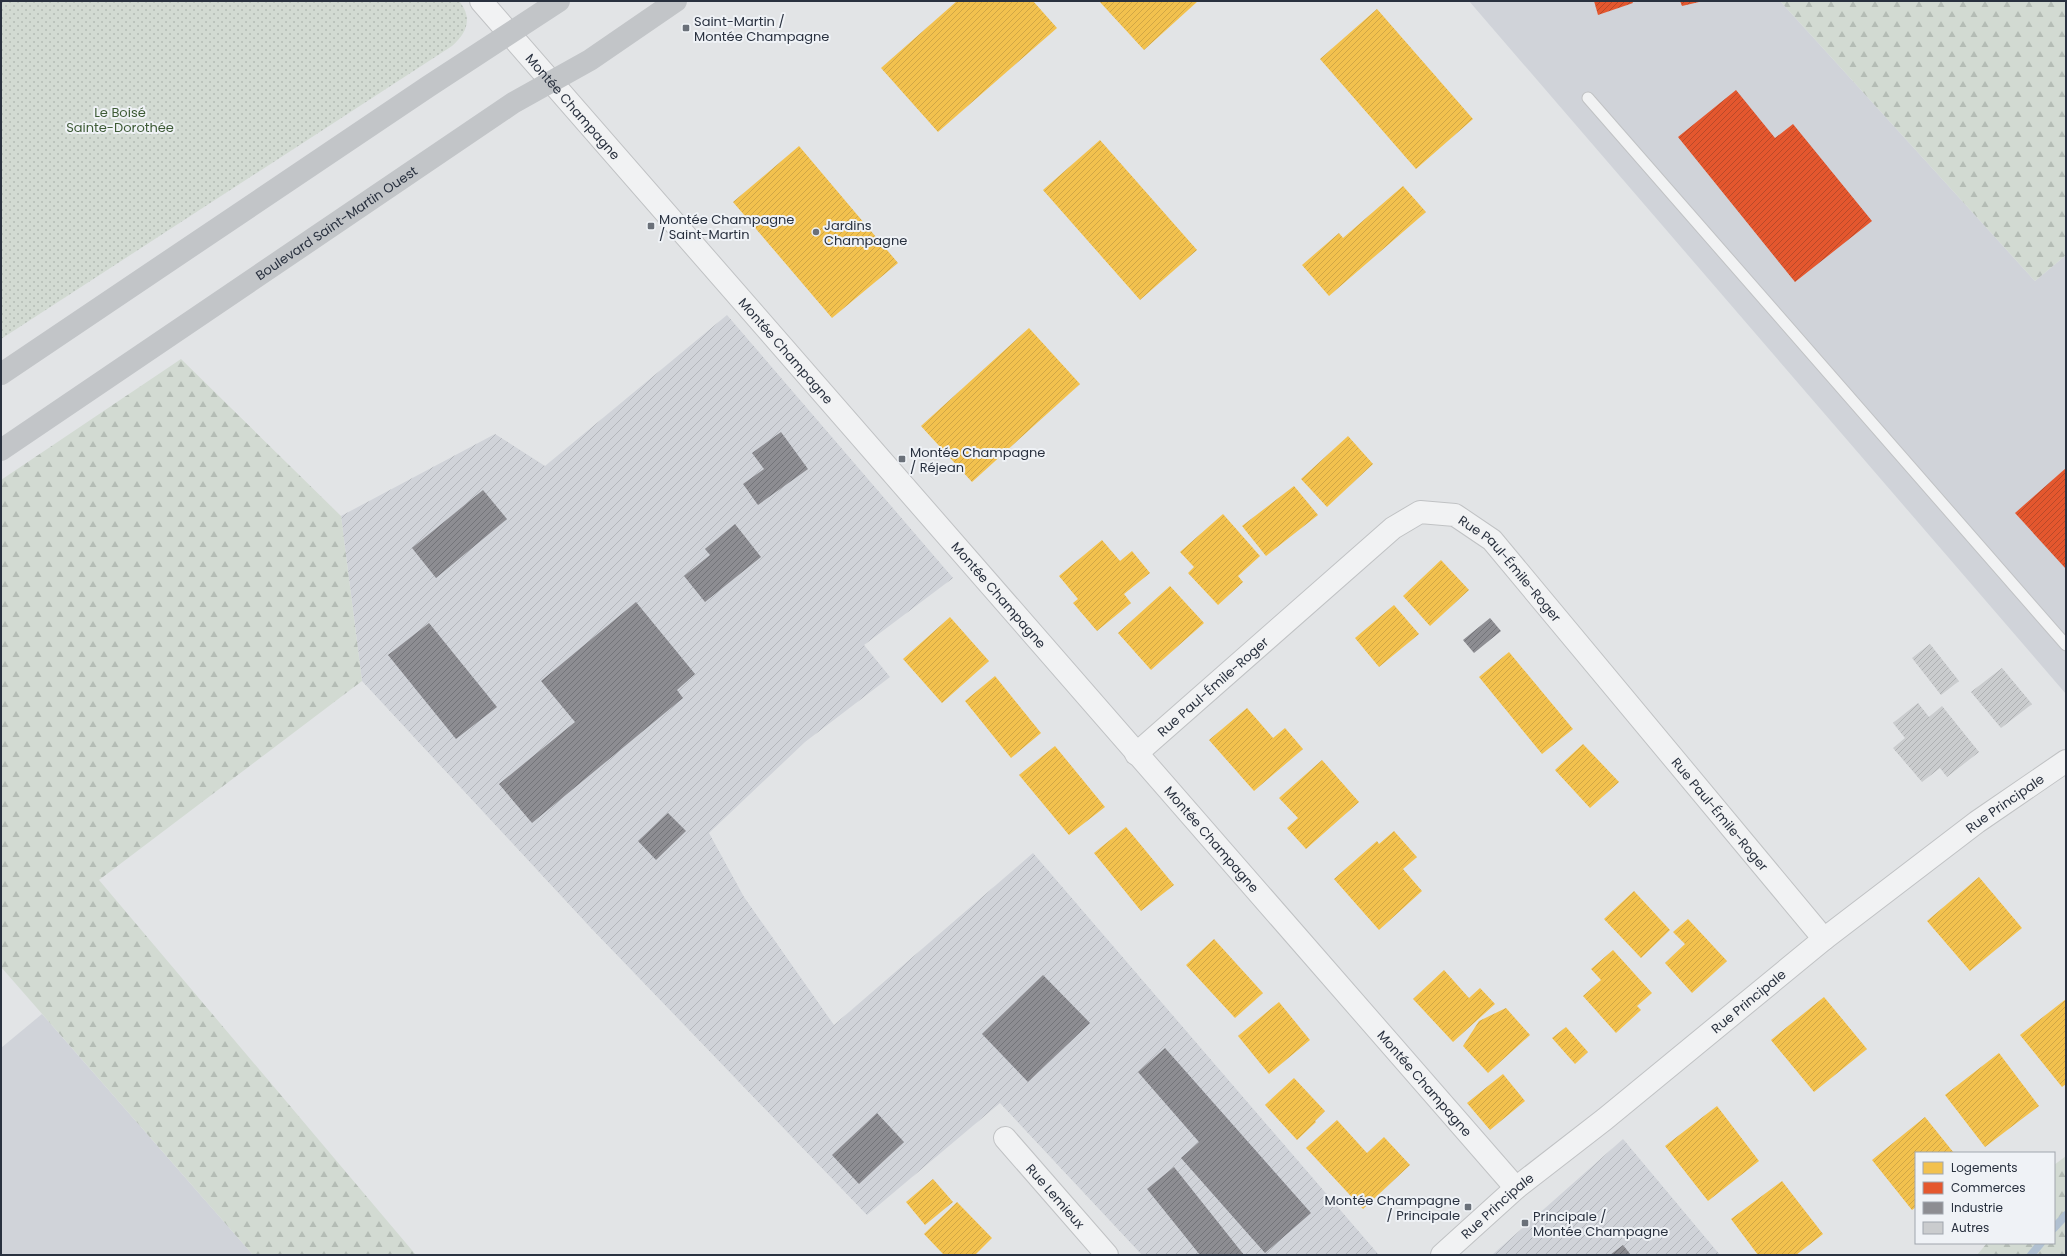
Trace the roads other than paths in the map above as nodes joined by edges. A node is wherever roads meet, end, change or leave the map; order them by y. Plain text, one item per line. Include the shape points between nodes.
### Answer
1 (481, 1) edge
2 (559, 1) edge
3 (676, 1) edge
4 (509, 33) junction
5 (551, 82) junction
6 (1588, 98) dead end
7 (1, 374) edge
8 (1, 450) edge
9 (2066, 645) edge
10 (1136, 754) junction
11 (2066, 761) edge
12 (1824, 939) junction
13 (1005, 1138) dead end
14 (1516, 1188) junction
15 (1107, 1255) edge
16 (1442, 1255) edge

1 - 4 street, Montée Champagne
2 - 4 main road
3 - 5 main road, Boulevard Saint-Martin Ouest via 590,60
4 - 5 street, Montée Champagne
4 - 7 main road
5 - 8 main road, Boulevard Saint-Martin Ouest via 514,103
5 - 10 street, Montée Champagne
6 - 9 lane
10 - 12 street, Rue Paul-Émile-Roger via 1393,528 1420,512 1456,515 1492,540
10 - 14 street, Montée Champagne
11 - 12 street, Rue Principale via 1977,822
12 - 14 street, Rue Principale via 1605,1119
13 - 15 street, Rue Lemieux
14 - 16 street, Rue Principale

